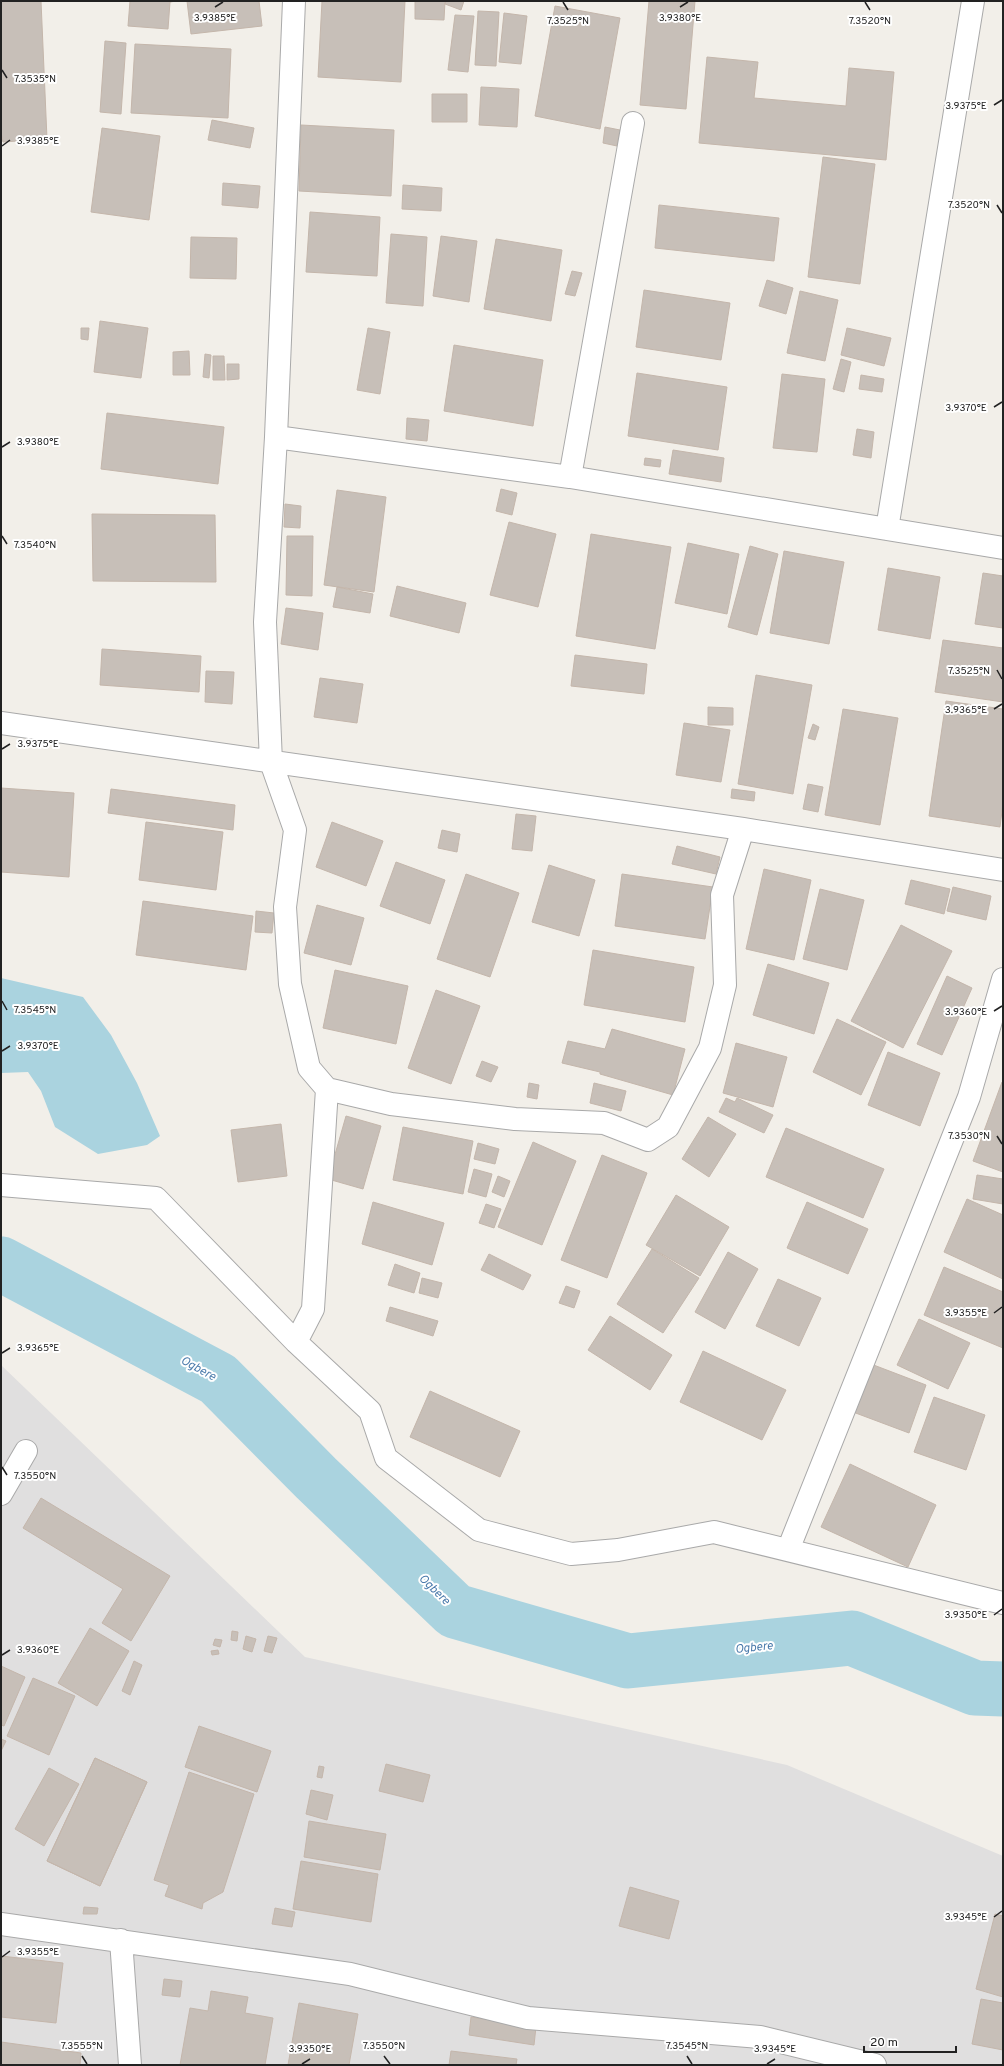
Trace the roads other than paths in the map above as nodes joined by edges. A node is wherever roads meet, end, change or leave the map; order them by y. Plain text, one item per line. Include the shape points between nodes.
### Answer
1 (294, 1) edge
2 (973, 1) edge
3 (633, 123) dead end
4 (276, 437) junction
5 (570, 477) junction
6 (887, 529) junction
7 (1003, 548) edge
8 (1, 724) edge
9 (271, 762) junction
10 (743, 829) junction
11 (1003, 870) edge
12 (1003, 979) edge
13 (327, 1089) junction
14 (1, 1185) edge
15 (296, 1342) junction
16 (26, 1450) dead end
17 (1, 1494) edge
18 (788, 1550) junction
19 (1003, 1603) edge
20 (1, 1924) edge
21 (121, 1940) junction
22 (130, 2065) edge
23 (875, 2065) edge

1 - 4 street
2 - 6 street
3 - 5 street
4 - 5 street
4 - 9 street via 265,622
5 - 6 street
6 - 7 street
8 - 9 street
9 - 10 street
9 - 13 street via 295,830 286,907 290,984 309,1068
10 - 11 street
10 - 13 street via 722,895 725,985 710,1048 668,1127 648,1140 604,1123 515,1119 391,1104
12 - 18 street via 968,1097
13 - 15 street via 313,1309
14 - 15 street via 156,1198
15 - 18 street via 370,1411 386,1458 479,1530 571,1554 618,1550 714,1532
16 - 17 street
18 - 19 street
20 - 21 street
21 - 22 street
21 - 23 street via 350,1974 528,2018 760,2037

